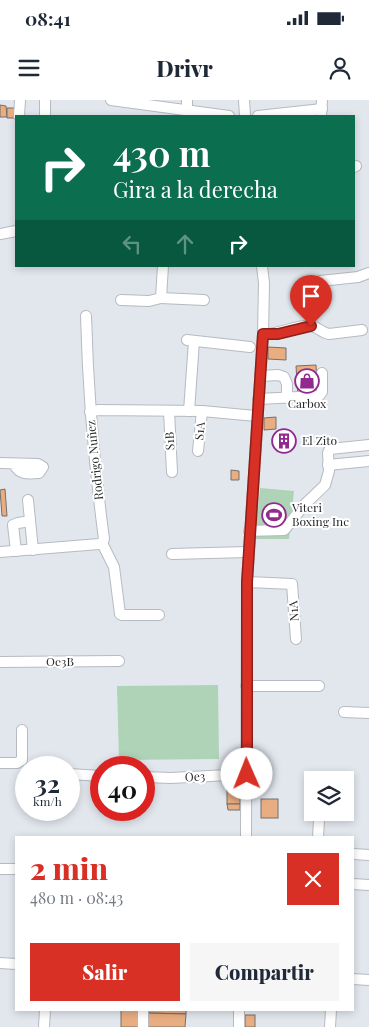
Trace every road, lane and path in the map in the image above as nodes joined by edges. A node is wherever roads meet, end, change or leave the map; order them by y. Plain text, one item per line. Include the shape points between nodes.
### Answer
1 (20, 100) edge
2 (45, 100) edge
3 (111, 100) edge
4 (244, 100) edge
5 (187, 105) edge
6 (322, 108) edge
7 (169, 113) edge
8 (19, 115) edge
9 (45, 115) edge
10 (225, 115) edge
11 (245, 115) edge
12 (266, 115) edge
13 (15, 231) edge
14 (0, 234) edge
15 (163, 267) edge
16 (262, 267) edge
17 (369, 273) edge
18 (320, 282) dead end
19 (162, 298) junction
20 (121, 300) dead end
21 (204, 300) dead end
22 (86, 316) dead end
23 (362, 330) dead end
24 (263, 334) junction
25 (250, 347) dead end
26 (322, 373) dead end
27 (260, 376) junction
28 (287, 398) junction
29 (258, 399) junction
30 (169, 411) junction
31 (189, 411) junction
32 (202, 411) junction
33 (90, 412) junction
34 (257, 416) junction
35 (369, 445) edge
36 (198, 451) dead end
37 (369, 461) edge
38 (0, 463) edge
39 (14, 464) dead end
40 (328, 465) junction
41 (172, 472) dead end
42 (28, 500) dead end
43 (30, 521) junction
44 (249, 531) junction
45 (102, 543) junction
46 (33, 550) junction
47 (16, 551) junction
48 (0, 552) edge
49 (248, 552) junction
50 (172, 554) dead end
51 (247, 582) junction
52 (159, 616) dead end
53 (296, 639) dead end
54 (119, 661) dead end
55 (0, 662) edge
56 (246, 686) junction
57 (319, 686) dead end
58 (344, 712) dead end
59 (369, 714) edge
60 (22, 730) dead end
61 (0, 762) edge
62 (247, 774) junction
63 (155, 777) edge
64 (319, 821) edge
65 (246, 836) edge
66 (318, 836) edge
67 (354, 854) edge
68 (369, 855) edge
69 (0, 869) edge
70 (15, 869) edge
71 (354, 884) edge
72 (369, 885) edge
73 (0, 963) edge
74 (15, 964) edge
75 (354, 979) edge
76 (369, 980) edge
77 (45, 1011) edge
78 (143, 1011) edge
79 (239, 1011) edge
80 (331, 1011) edge
81 (44, 1027) edge
82 (143, 1027) edge
83 (239, 1027) edge
84 (330, 1027) edge

1 - 8 street
2 - 9 street
3 - 7 street
4 - 11 street
5 - 7 street
5 - 10 street
6 - 12 street
13 - 14 street
15 - 19 street
16 - 24 street
17 - 18 street
19 - 20 street
19 - 21 street
22 - 33 street
23 - 24 street via 324,333 311,326
24 - 27 street
25 - 31 street via 190,340
26 - 28 street via 321,395
27 - 28 street via 284,377
27 - 29 street
28 - 29 street
29 - 34 street
30 - 31 street, Rodrigo Nuñez
30 - 33 street, Rodrigo Nuñez
30 - 41 street, S1B
31 - 32 street, Rodrigo Nuñez
32 - 34 street, Rodrigo Nuñez
32 - 36 street, S1A
33 - 45 street, Rodrigo Nuñez
34 - 44 street
35 - 40 street via 330,449
37 - 40 street
38 - 39 street
40 - 44 street via 326,484 284,530
42 - 43 street
43 - 46 street
43 - 47 street via 13,525
44 - 49 street
45 - 46 street
45 - 52 street via 114,567 120,614
46 - 47 street
47 - 48 street
49 - 50 street
49 - 51 street
51 - 53 street, N1A via 292,584
51 - 56 street
54 - 55 street, Oe3B
56 - 57 street
56 - 62 street
58 - 59 street
60 - 61 street via 22,760 17,763
62 - 63 street, Oe3
62 - 65 street
64 - 66 street
67 - 68 street
69 - 70 street
71 - 72 street
73 - 74 street
75 - 76 street
77 - 81 street
78 - 82 street
79 - 83 street
80 - 84 street

